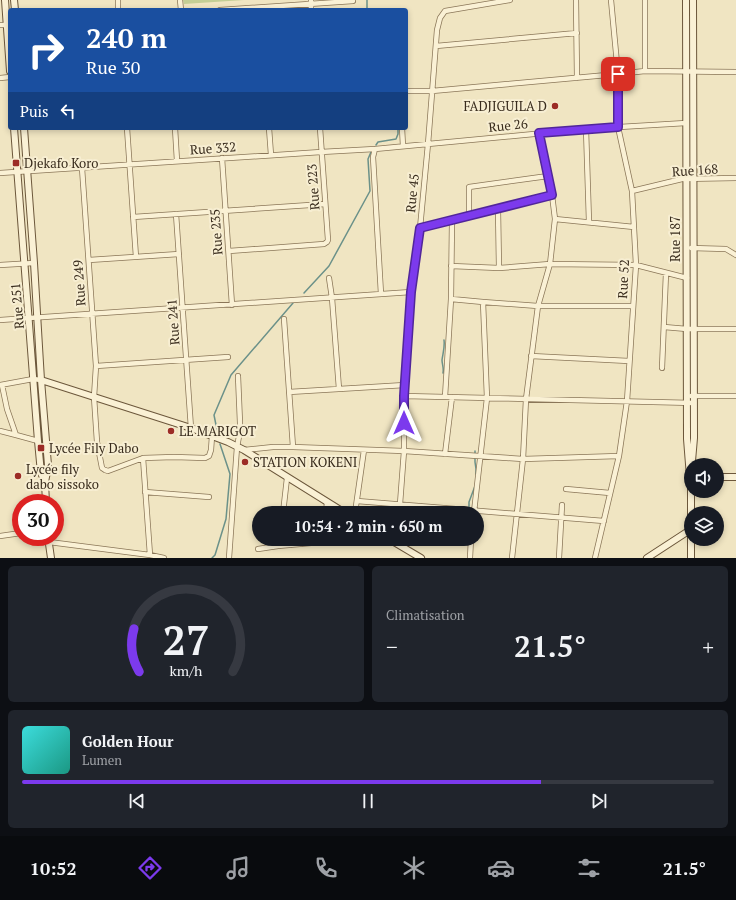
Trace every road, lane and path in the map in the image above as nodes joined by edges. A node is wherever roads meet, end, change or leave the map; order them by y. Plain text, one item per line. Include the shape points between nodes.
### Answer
1 (5, 0) edge
2 (510, 0) edge
3 (576, 0) edge
4 (611, 0) edge
5 (645, 0) edge
6 (686, 0) edge
7 (693, 0) edge
8 (353, 1) dead end
9 (311, 2) edge
10 (268, 8) edge
11 (6, 25) edge
12 (577, 33) junction
13 (436, 46) junction
14 (8, 48) edge
15 (646, 71) junction
16 (686, 72) junction
17 (693, 72) junction
18 (736, 72) edge
19 (618, 74) junction
20 (577, 78) junction
21 (432, 91) junction
22 (408, 92) edge
23 (686, 123) junction
24 (618, 127) junction
25 (586, 129) junction
26 (14, 130) edge
27 (24, 130) edge
28 (127, 130) edge
29 (175, 130) edge
30 (269, 130) edge
31 (320, 130) edge
32 (402, 130) edge
33 (539, 133) junction
34 (428, 144) junction
35 (403, 146) junction
36 (375, 149) junction
37 (321, 152) junction
38 (271, 155) junction
39 (222, 158) junction
40 (177, 161) junction
41 (129, 165) junction
42 (82, 168) junction
43 (27, 171) junction
44 (17, 172) junction
45 (0, 173) edge
46 (548, 176) junction
47 (736, 178) edge
48 (686, 179) junction
49 (693, 179) junction
50 (632, 191) junction
51 (552, 195) junction
52 (325, 204) junction
53 (498, 209) junction
54 (226, 211) junction
55 (176, 214) junction
56 (469, 216) junction
57 (133, 217) junction
58 (555, 219) junction
59 (452, 220) junction
60 (589, 222) junction
61 (634, 227) junction
62 (420, 228) junction
63 (686, 248) junction
64 (694, 248) junction
65 (229, 251) junction
66 (179, 254) junction
67 (736, 255) edge
68 (136, 257) junction
69 (89, 260) junction
70 (34, 263) junction
71 (24, 264) junction
72 (550, 264) junction
73 (0, 265) edge
74 (636, 265) junction
75 (452, 266) junction
76 (500, 268) junction
77 (666, 273) junction
78 (329, 278) dead end
79 (687, 278) junction
80 (411, 292) junction
81 (381, 294) junction
82 (332, 298) junction
83 (451, 299) junction
84 (483, 302) junction
85 (232, 304) junction
86 (538, 306) junction
87 (633, 306) junction
88 (183, 308) junction
89 (92, 314) junction
90 (37, 318) junction
91 (29, 319) junction
92 (0, 320) edge
93 (284, 320) dead end
94 (664, 327) junction
95 (736, 328) edge
96 (687, 329) junction
97 (694, 329) junction
98 (531, 356) junction
99 (228, 357) dead end
100 (187, 360) junction
101 (630, 361) junction
102 (96, 366) junction
103 (662, 368) dead end
104 (238, 376) dead end
105 (690, 378) junction
106 (33, 379) junction
107 (41, 380) junction
108 (1, 385) edge
109 (405, 385) junction
110 (339, 389) junction
111 (289, 392) junction
112 (94, 396) junction
113 (404, 396) junction
114 (736, 396) edge
115 (445, 397) junction
116 (452, 397) junction
117 (487, 398) junction
118 (526, 399) junction
119 (690, 399) junction
120 (627, 401) junction
121 (191, 428) junction
122 (0, 431) edge
123 (16, 435) junction
124 (212, 436) junction
125 (38, 441) junction
126 (237, 447) junction
127 (293, 447) junction
128 (244, 450) junction
129 (364, 450) junction
130 (404, 451) junction
131 (445, 454) junction
132 (619, 456) junction
133 (481, 457) junction
134 (143, 458) junction
135 (689, 458) edge
136 (693, 458) edge
137 (523, 459) junction
138 (724, 477) edge
139 (736, 477) edge
140 (287, 478) junction
141 (45, 482) junction
142 (566, 489) dead end
143 (145, 492) junction
144 (610, 493) junction
145 (46, 494) edge
146 (209, 497) dead end
147 (357, 501) junction
148 (328, 502) junction
149 (400, 504) junction
150 (562, 505) dead end
151 (284, 506) edge
152 (327, 506) edge
153 (334, 506) edge
154 (356, 506) edge
155 (418, 506) edge
156 (475, 506) edge
157 (484, 512) edge
158 (517, 514) junction
159 (561, 517) junction
160 (604, 521) junction
161 (12, 534) edge
162 (684, 534) edge
163 (0, 536) edge
164 (64, 541) edge
165 (50, 546) edge
166 (278, 546) edge
167 (400, 546) edge
168 (471, 546) edge
169 (691, 546) edge
170 (258, 549) dead end
171 (150, 555) junction
172 (418, 557) edge
173 (470, 557) edge
174 (51, 558) edge
175 (164, 558) edge
176 (229, 558) edge
177 (476, 558) edge
178 (512, 558) edge
179 (559, 558) edge
180 (595, 558) edge
181 (647, 558) edge
182 (691, 558) edge

1 - 11 street
2 - 13 street, Rue 45 via 445,11 440,18
3 - 12 street
4 - 19 street, Rue 52
5 - 15 street
6 - 16 street, Rue 187
7 - 17 street, Rue 187
8 - 9 street
9 - 10 street
11 - 14 street
12 - 13 street
12 - 20 street
13 - 21 street, Rue 45
15 - 16 street
15 - 19 street
16 - 17 street
16 - 23 street, Rue 187
17 - 18 street
17 - 49 street, Rue 187
19 - 20 street
19 - 24 street, Rue 52
20 - 21 street
21 - 22 street
21 - 34 street, Rue 45
23 - 24 street, Rue 26
23 - 48 street, Rue 187
24 - 25 street, Rue 26
24 - 50 street, Rue 52
25 - 33 street, Rue 26
25 - 60 street
26 - 44 street, Rue 251
27 - 43 street, Rue 251
28 - 41 street
29 - 40 street
30 - 38 street
31 - 37 street, Rue 223
32 - 35 street
33 - 34 street, Rue 26
33 - 46 street
34 - 35 street, Rue 332
34 - 62 street, Rue 45
35 - 36 street, Rue 332
36 - 37 street, Rue 332
36 - 81 street via 373,157
37 - 38 street, Rue 332
37 - 52 street, Rue 223
38 - 39 street, Rue 332
39 - 40 street, Rue 332
39 - 54 street, Rue 235
40 - 41 street, Rue 332
41 - 42 street, Rue 332
41 - 57 street
42 - 43 street, Rue 332
42 - 69 street, Rue 249
43 - 44 street, Rue 332
43 - 70 street, Rue 251
44 - 45 street, Rue 332
44 - 71 street, Rue 251
46 - 51 street
46 - 56 street via 469,187
47 - 49 street, Rue 168
48 - 49 street, Rue 168
48 - 50 street, Rue 168
48 - 63 street, Rue 187
49 - 64 street, Rue 187
50 - 61 street, Rue 52
51 - 53 street
51 - 58 street
52 - 54 street
52 - 65 street, Rue 223 via 328,240 324,244
53 - 56 street
53 - 76 street
54 - 55 street
54 - 65 street, Rue 235
55 - 57 street
55 - 66 street, Rue 241
56 - 59 street
57 - 68 street
58 - 60 street
58 - 72 street
59 - 62 street
59 - 75 street
60 - 61 street
61 - 74 street, Rue 52
62 - 80 street, Rue 45
63 - 64 street
63 - 79 street, Rue 187
64 - 67 street via 726,249
64 - 97 street, Rue 187
65 - 85 street, Rue 235
66 - 68 street
66 - 88 street, Rue 241
68 - 69 street
69 - 89 street, Rue 249
70 - 71 street
70 - 90 street, Rue 251
71 - 73 street
71 - 91 street, Rue 251
72 - 74 street
72 - 76 street
72 - 86 street
74 - 77 street
74 - 87 street, Rue 52
75 - 76 street
75 - 83 street
77 - 79 street
77 - 94 street
78 - 82 street
79 - 96 street, Rue 187
80 - 81 street
80 - 109 street, Rue 45
81 - 82 street
82 - 85 street
82 - 110 street
83 - 84 street
83 - 115 street
84 - 86 street
84 - 117 street
85 - 88 street
86 - 87 street
86 - 98 street
87 - 101 street, Rue 52
88 - 89 street
88 - 100 street, Rue 241
89 - 90 street
89 - 102 street, Rue 249
90 - 91 street
90 - 107 street, Rue 251
91 - 92 street
91 - 106 street, Rue 251
93 - 111 street
94 - 96 street
94 - 103 street
95 - 97 street
96 - 97 street
96 - 105 street, Rue 187
97 - 105 street, Rue 187
98 - 101 street
98 - 118 street
99 - 100 street
100 - 102 street
100 - 121 street, Rue 241
101 - 120 street, Rue 52
102 - 112 street, Rue 249
104 - 126 street via 240,431
105 - 119 street, Rue 187
106 - 107 street
106 - 108 street
106 - 125 street, Rue 251
107 - 112 street
107 - 141 street, Rue 251 via 48,465
108 - 123 street
109 - 110 street
109 - 113 street, Rue 45
110 - 111 street
111 - 127 street
112 - 121 street
112 - 134 street, Rue 249 via 97,442 102,468 108,471
113 - 115 street
113 - 130 street, Rue 45
114 - 119 street
115 - 116 street
116 - 117 street
116 - 131 street
117 - 118 street
117 - 133 street
118 - 120 street
118 - 137 street
119 - 120 street
119 - 135 street, Rue 187 via 687,439
119 - 136 street, Rue 187 via 694,438
120 - 132 street, Rue 52
121 - 124 street
122 - 123 street
123 - 125 street
124 - 126 street
124 - 134 street via 211,450 205,458
125 - 141 street, Rue 251 via 41,472
126 - 128 street
126 - 176 street
127 - 128 street
127 - 129 street
128 - 140 street
129 - 130 street
129 - 147 street
130 - 131 street
130 - 149 street, Rue 45
131 - 133 street
132 - 137 street
132 - 144 street, Rue 52
133 - 137 street
133 - 156 street
134 - 143 street
137 - 158 street
138 - 139 street
140 - 148 street
140 - 151 street
141 - 145 street, Rue 251
142 - 144 street
143 - 146 street
143 - 171 street
144 - 160 street, Rue 52
147 - 149 street
147 - 154 street
148 - 152 street
148 - 153 street
149 - 155 street
150 - 159 street
157 - 158 street
158 - 159 street
158 - 178 street
159 - 160 street
159 - 179 street
160 - 180 street, Rue 52
161 - 163 street
162 - 181 street
164 - 171 street
165 - 174 street
166 - 170 street
167 - 172 street
168 - 173 street
169 - 182 street, Rue 187
171 - 175 street
173 - 177 street

